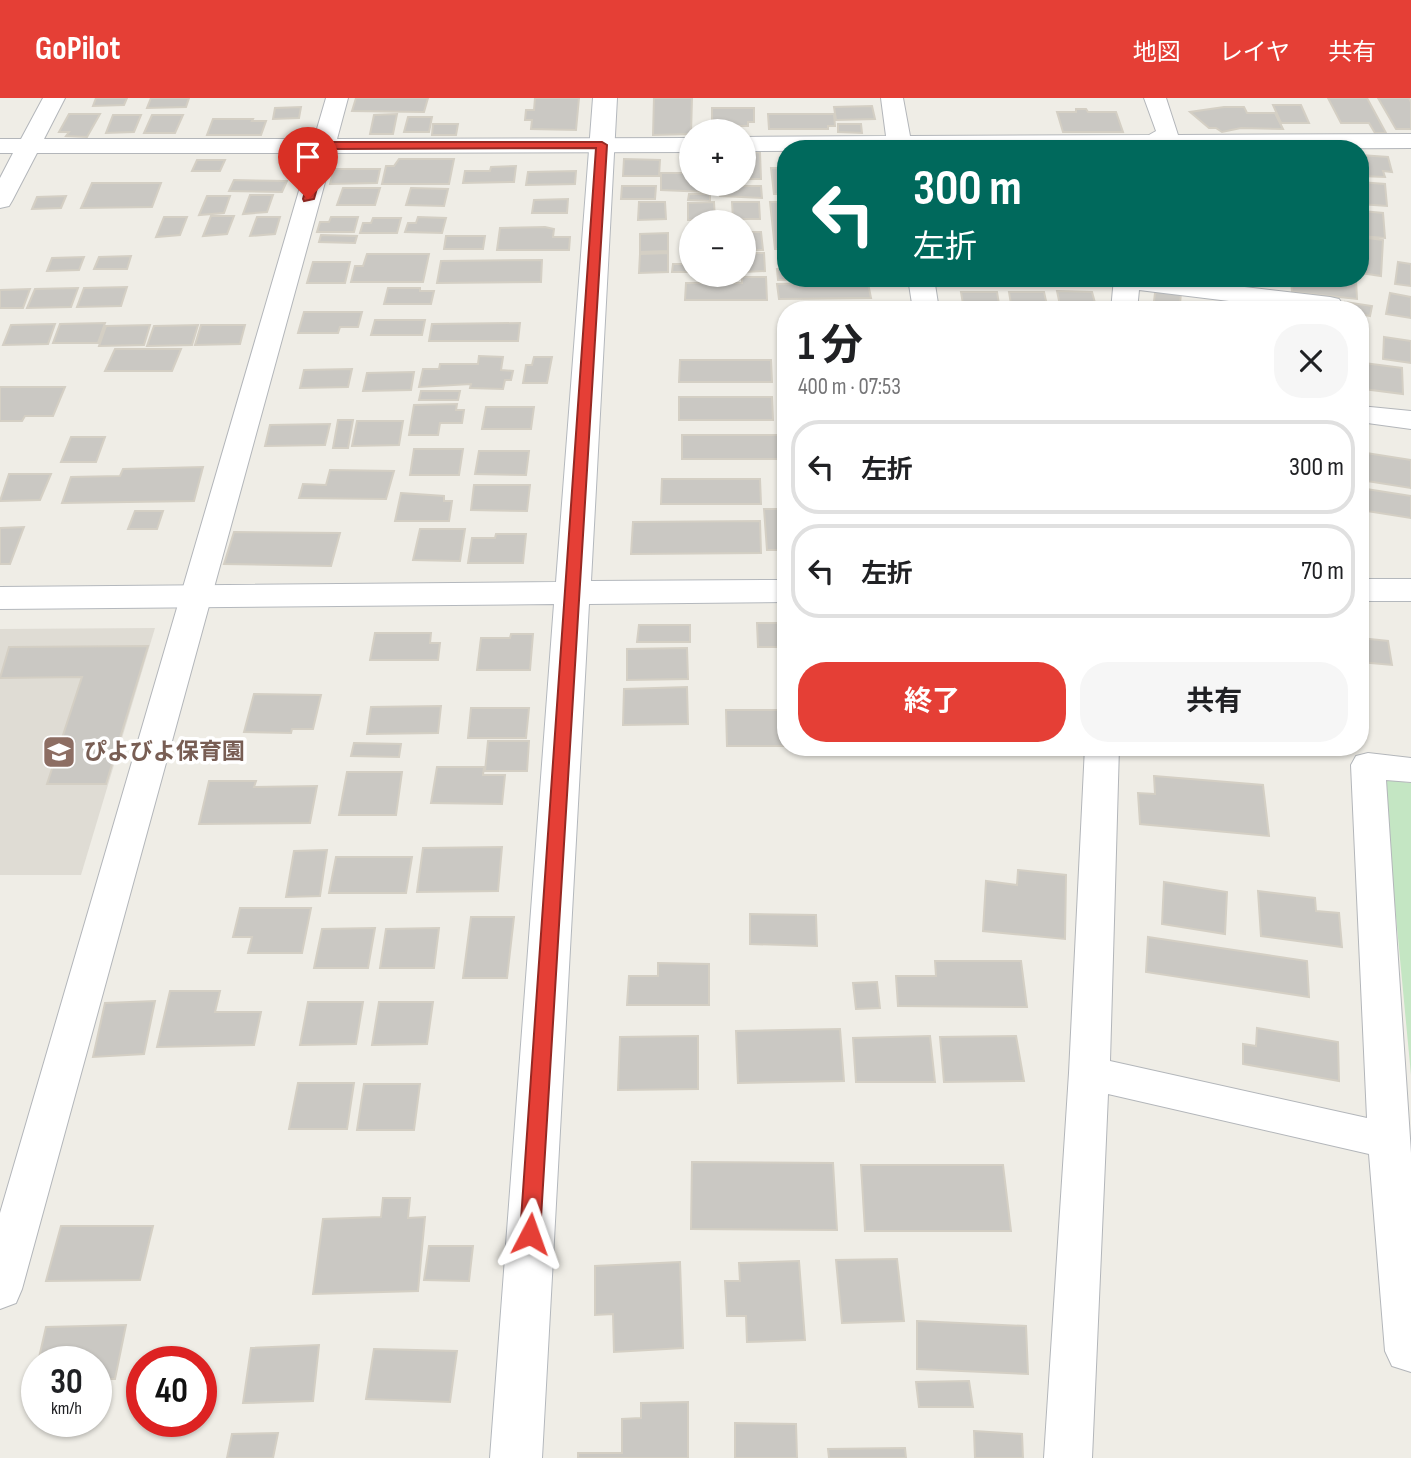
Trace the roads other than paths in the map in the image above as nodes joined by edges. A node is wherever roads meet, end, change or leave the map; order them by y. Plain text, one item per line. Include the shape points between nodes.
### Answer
1 (54, 98) edge
2 (337, 98) edge
3 (605, 98) edge
4 (892, 98) edge
5 (1155, 98) edge
6 (899, 140) edge
7 (1157, 140) edge
8 (1411, 141) edge
9 (1369, 142) edge
10 (756, 144) edge
11 (777, 144) edge
12 (602, 145) junction
13 (679, 145) edge
14 (0, 146) edge
15 (29, 146) junction
16 (323, 146) junction
17 (0, 201) edge
18 (1186, 287) edge
19 (1304, 301) edge
20 (1369, 415) edge
21 (1411, 420) edge
22 (1369, 590) edge
23 (1411, 590) edge
24 (777, 591) edge
25 (572, 592) junction
26 (195, 597) junction
27 (0, 598) edge
28 (1102, 756) edge
29 (1411, 770) edge
30 (1089, 1073) junction
31 (1389, 1141) junction
32 (0, 1289) edge
33 (1411, 1351) edge
34 (516, 1458) edge
35 (1068, 1458) edge

1 - 15 street
2 - 16 street
3 - 12 street
4 - 6 street
5 - 7 street via 1168,133
8 - 9 street
10 - 11 street
12 - 13 street
12 - 16 street
12 - 25 street
14 - 15 street
15 - 16 street
15 - 17 street
16 - 26 street
18 - 19 street
20 - 21 street
22 - 23 street
24 - 25 street
25 - 26 street
25 - 34 street
26 - 27 street
26 - 32 street
28 - 30 street
29 - 31 street via 1368,765
30 - 31 street
30 - 35 street
31 - 33 street

